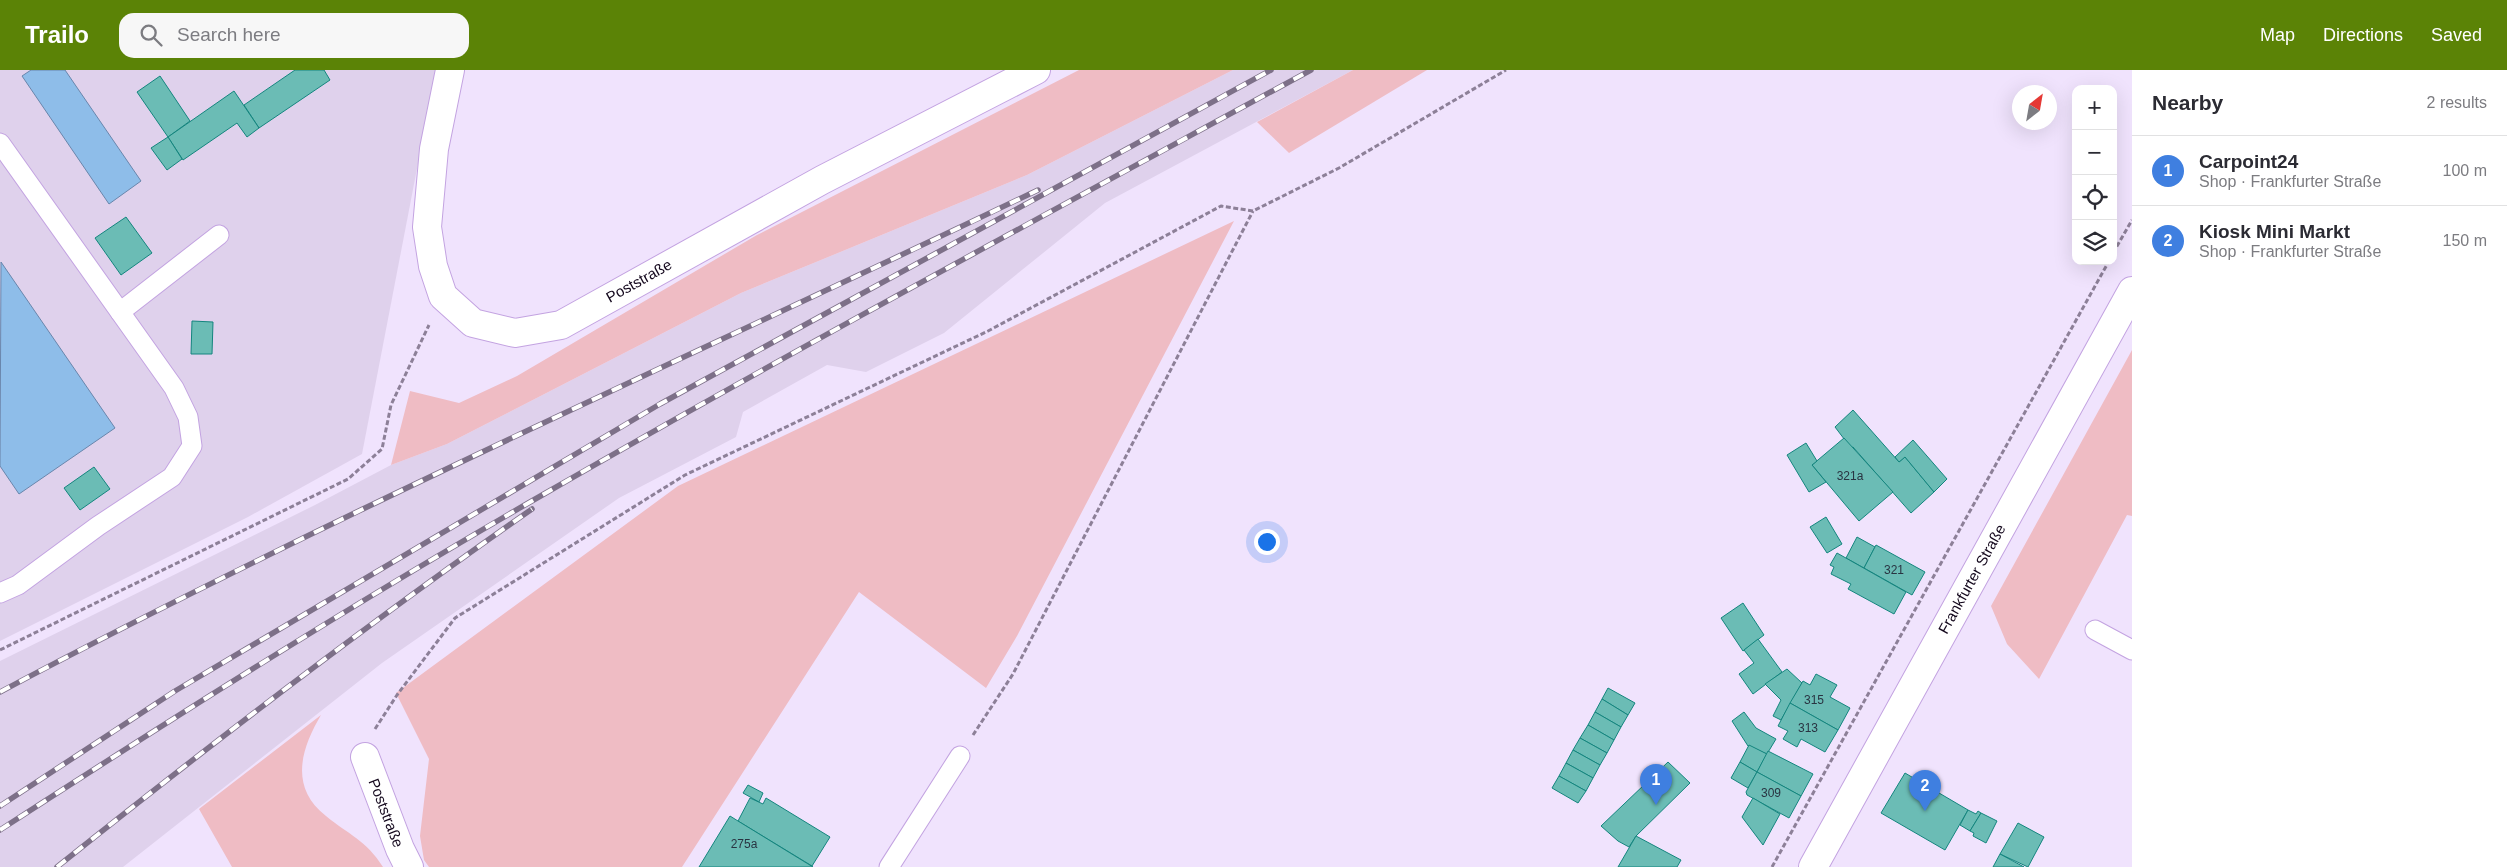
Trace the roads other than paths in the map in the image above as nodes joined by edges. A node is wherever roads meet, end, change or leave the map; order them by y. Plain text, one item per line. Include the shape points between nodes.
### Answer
1 (450, 70) edge
2 (1036, 70) edge
3 (0, 142) edge
4 (220, 235) dead end
5 (2132, 291) edge
6 (120, 312) junction
7 (0, 593) edge
8 (2095, 630) dead end
9 (2132, 650) edge
10 (960, 756) road end
11 (365, 758) road end
12 (409, 867) edge
13 (889, 867) edge
14 (1813, 867) edge

1 - 2 street, Poststraße via 434,149 427,227 433,266 443,296 473,323 515,334 561,325 822,180
3 - 6 lane
4 - 6 lane
5 - 14 street, Frankfurter Straße
6 - 7 lane via 174,388 188,417 192,446 172,477 18,585
8 - 9 lane
10 - 13 lane
11 - 12 street, Poststraße

